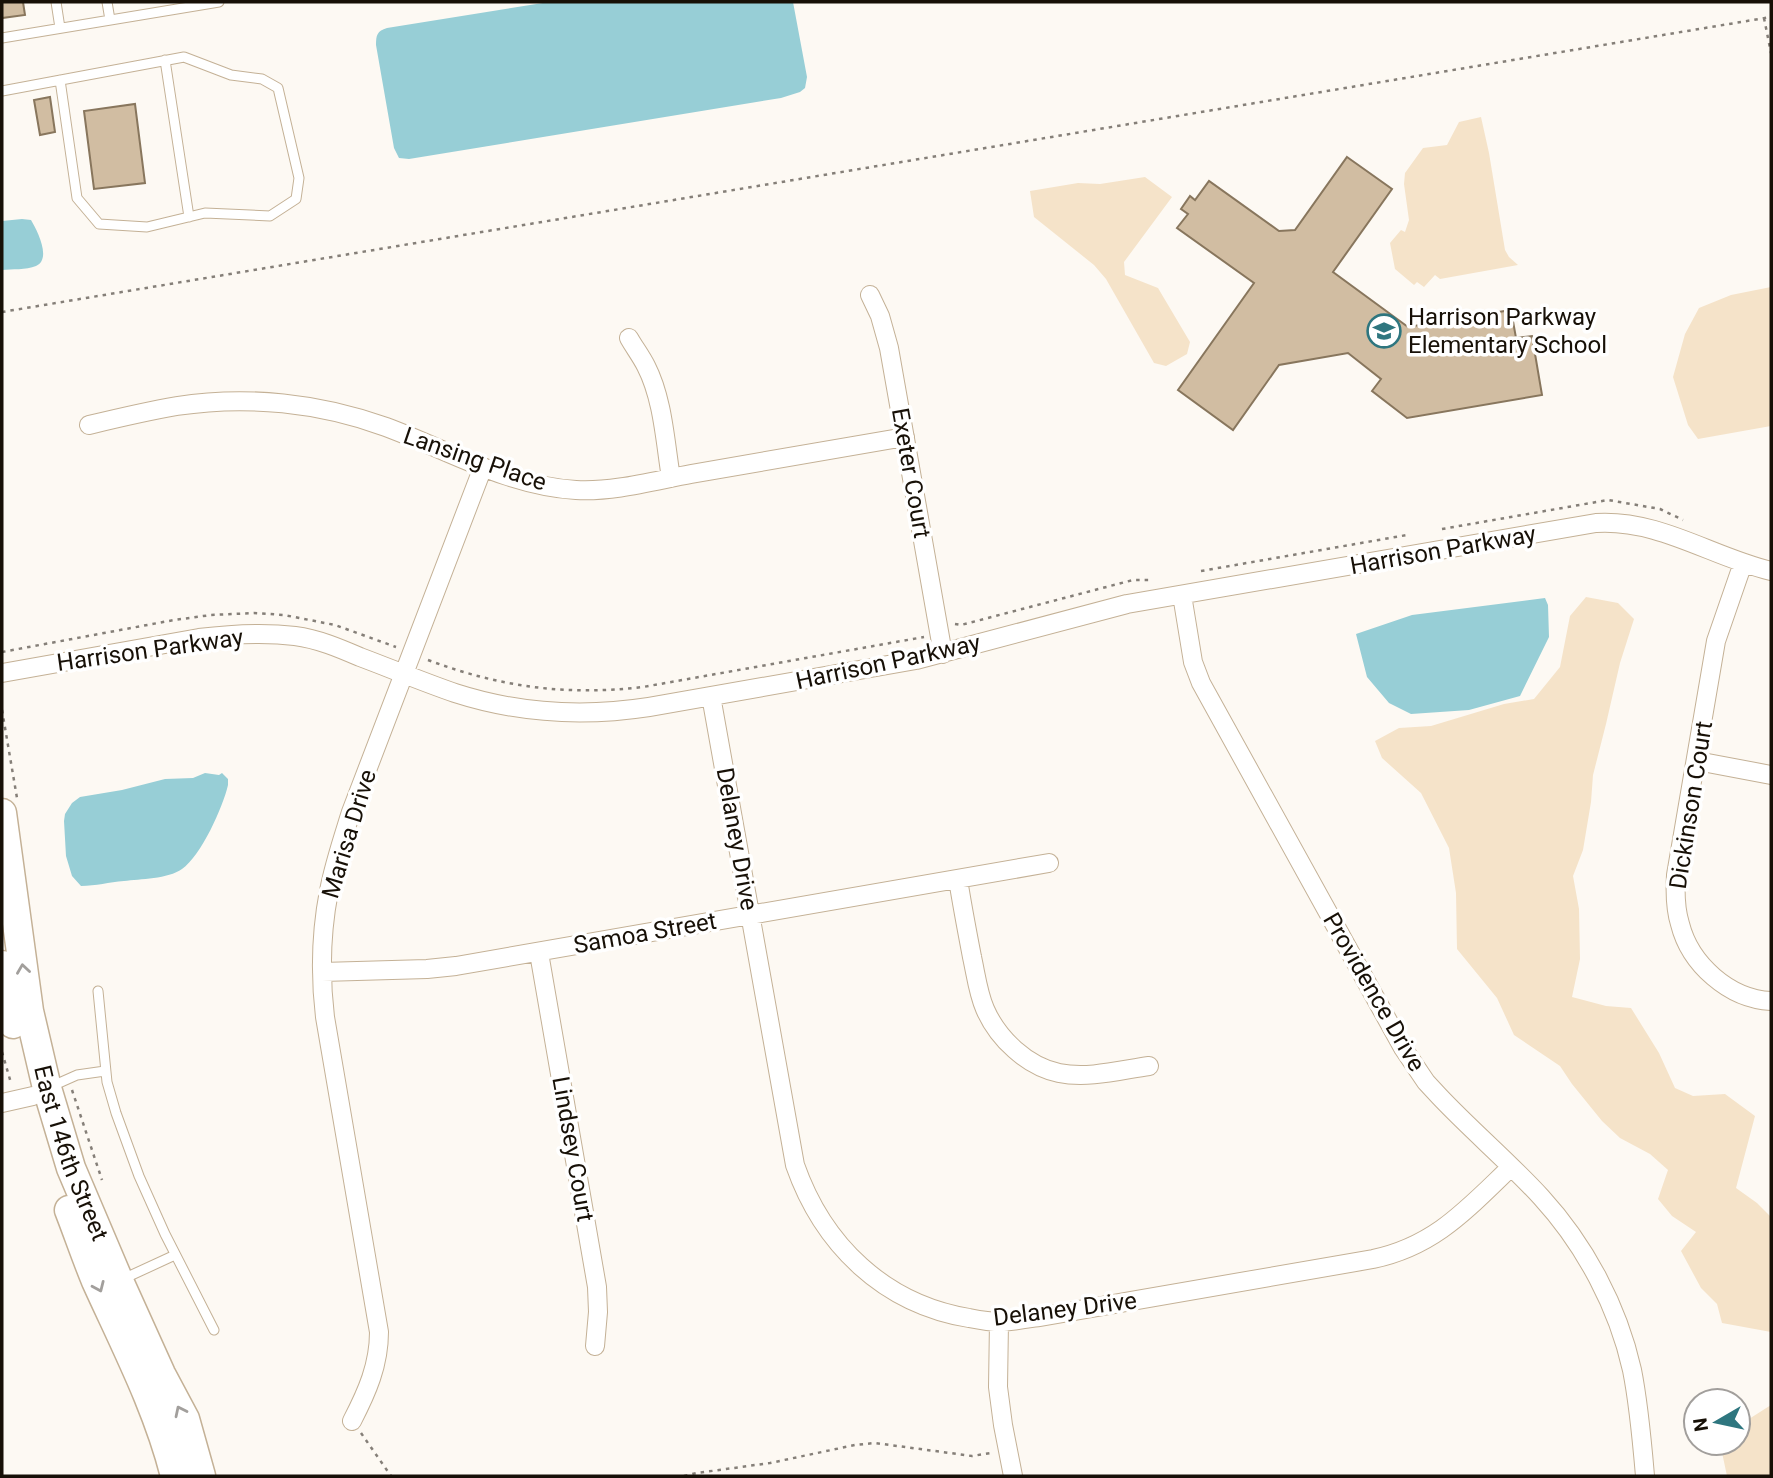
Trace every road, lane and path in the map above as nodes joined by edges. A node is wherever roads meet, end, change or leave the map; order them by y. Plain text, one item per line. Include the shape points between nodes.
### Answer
1 (56, 2) edge
2 (107, 2) edge
3 (219, 2) edge
4 (1771, 17) edge
5 (1764, 18) junction
6 (110, 20) junction
7 (60, 28) junction
8 (2, 38) edge
9 (1771, 53) edge
10 (165, 60) junction
11 (60, 80) junction
12 (2, 90) edge
13 (189, 217) junction
14 (870, 295) dead end
15 (2, 312) edge
16 (629, 338) dead end
17 (89, 425) dead end
18 (905, 437) junction
19 (483, 467) junction
20 (671, 478) junction
21 (1407, 535) dead end
22 (1743, 563) junction
23 (1201, 571) dead end
24 (1771, 571) edge
25 (1149, 580) dead end
26 (1182, 595) junction
27 (938, 631) junction
28 (2, 652) edge
29 (412, 653) junction
30 (943, 654) junction
31 (2, 673) edge
32 (404, 674) junction
33 (711, 696) junction
34 (1697, 761) junction
35 (1771, 775) edge
36 (2, 813) edge
37 (1049, 863) dead end
38 (958, 879) junction
39 (751, 914) junction
40 (539, 953) junction
41 (2, 965) edge
42 (322, 972) junction
43 (98, 991) dead end
44 (1771, 1001) edge
45 (2, 1052) edge
46 (1149, 1066) dead end
47 (106, 1071) junction
48 (30, 1090) junction
49 (2, 1103) edge
50 (1511, 1167) junction
51 (176, 1255) junction
52 (119, 1281) junction
53 (999, 1322) junction
54 (214, 1330) dead end
55 (595, 1346) dead end
56 (352, 1421) joint
57 (1008, 1450) junction
58 (175, 1476) edge
59 (201, 1476) edge
60 (391, 1476) edge
61 (684, 1476) edge
62 (1013, 1476) edge
63 (1645, 1476) edge

1 - 7 lane
2 - 6 lane
3 - 6 lane
4 - 5 path
5 - 9 path
5 - 15 path
6 - 7 lane
7 - 8 lane
10 - 11 lane
10 - 13 lane
10 - 13 lane via 184,57 231,75 262,79 278,88 299,178 296,199 270,216 205,213
11 - 12 lane
11 - 13 lane via 77,198 99,225 148,227
14 - 18 street, Exeter Court via 886,333
16 - 20 street via 653,384
17 - 19 street, Lansing Place via 205,403 293,405 366,421
18 - 20 street, Lansing Place
18 - 27 street, Exeter Court
19 - 20 street, Lansing Place via 526,482 576,490
19 - 29 street, Marisa Drive
21 - 23 path
22 - 24 street, Harrison Parkway
22 - 26 street, Harrison Parkway via 1643,526 1613,522
22 - 34 street, Dickinson Court via 1716,641
25 - 27 path via 954,623
26 - 30 street, Harrison Parkway via 1127,604
26 - 50 street, Providence Drive via 1196,673 1402,1048 1426,1082
27 - 29 path via 923,638 615,690 520,686 460,672
27 - 30 street, Exeter Court
28 - 29 path via 174,620 254,612 335,625
29 - 32 street, Marisa Drive
30 - 33 street, Harrison Parkway
31 - 32 street, Harrison Parkway via 199,638 260,634 322,642
32 - 33 street, Harrison Parkway via 470,697 541,711 613,712
32 - 42 street, Marisa Drive via 335,865 325,917
33 - 39 street, Delaney Drive
34 - 35 street
34 - 44 street, Dickinson Court via 1676,875 1680,927 1713,976 1738,992
48 -> 36 main road, East 146th Street via 29,1011
37 - 38 street, Samoa Street
38 - 39 street, Samoa Street
38 - 46 street via 981,998 1011,1046 1027,1059 1060,1073
39 - 40 street, Samoa Street
39 - 53 street, Delaney Drive via 791,1147 820,1219 845,1253 890,1288 932,1309
40 - 42 street, Samoa Street via 427,969
40 - 55 street, Lindsey Court via 597,1287
41 - 48 main road, East 146th Street
42 - 56 street, Marisa Drive via 325,1017 379,1332 372,1380
43 - 47 lane
45 - 48 path
47 - 48 lane
47 - 51 lane via 139,1176
48 - 49 street
48 - 52 main road, East 146th Street via 71,1168
48 -> 58 main road, East 146th Street via 54,1173 143,1383
50 - 53 street, Delaney Drive via 1446,1227 1389,1255
50 - 63 street, Providence Drive via 1576,1241 1618,1322 1636,1393
51 - 52 lane
51 - 54 lane
59 -> 52 main road, East 146th Street via 185,1419
53 - 57 street via 998,1387
56 - 60 path
57 - 61 path via 972,1456 875,1443
57 - 62 street

